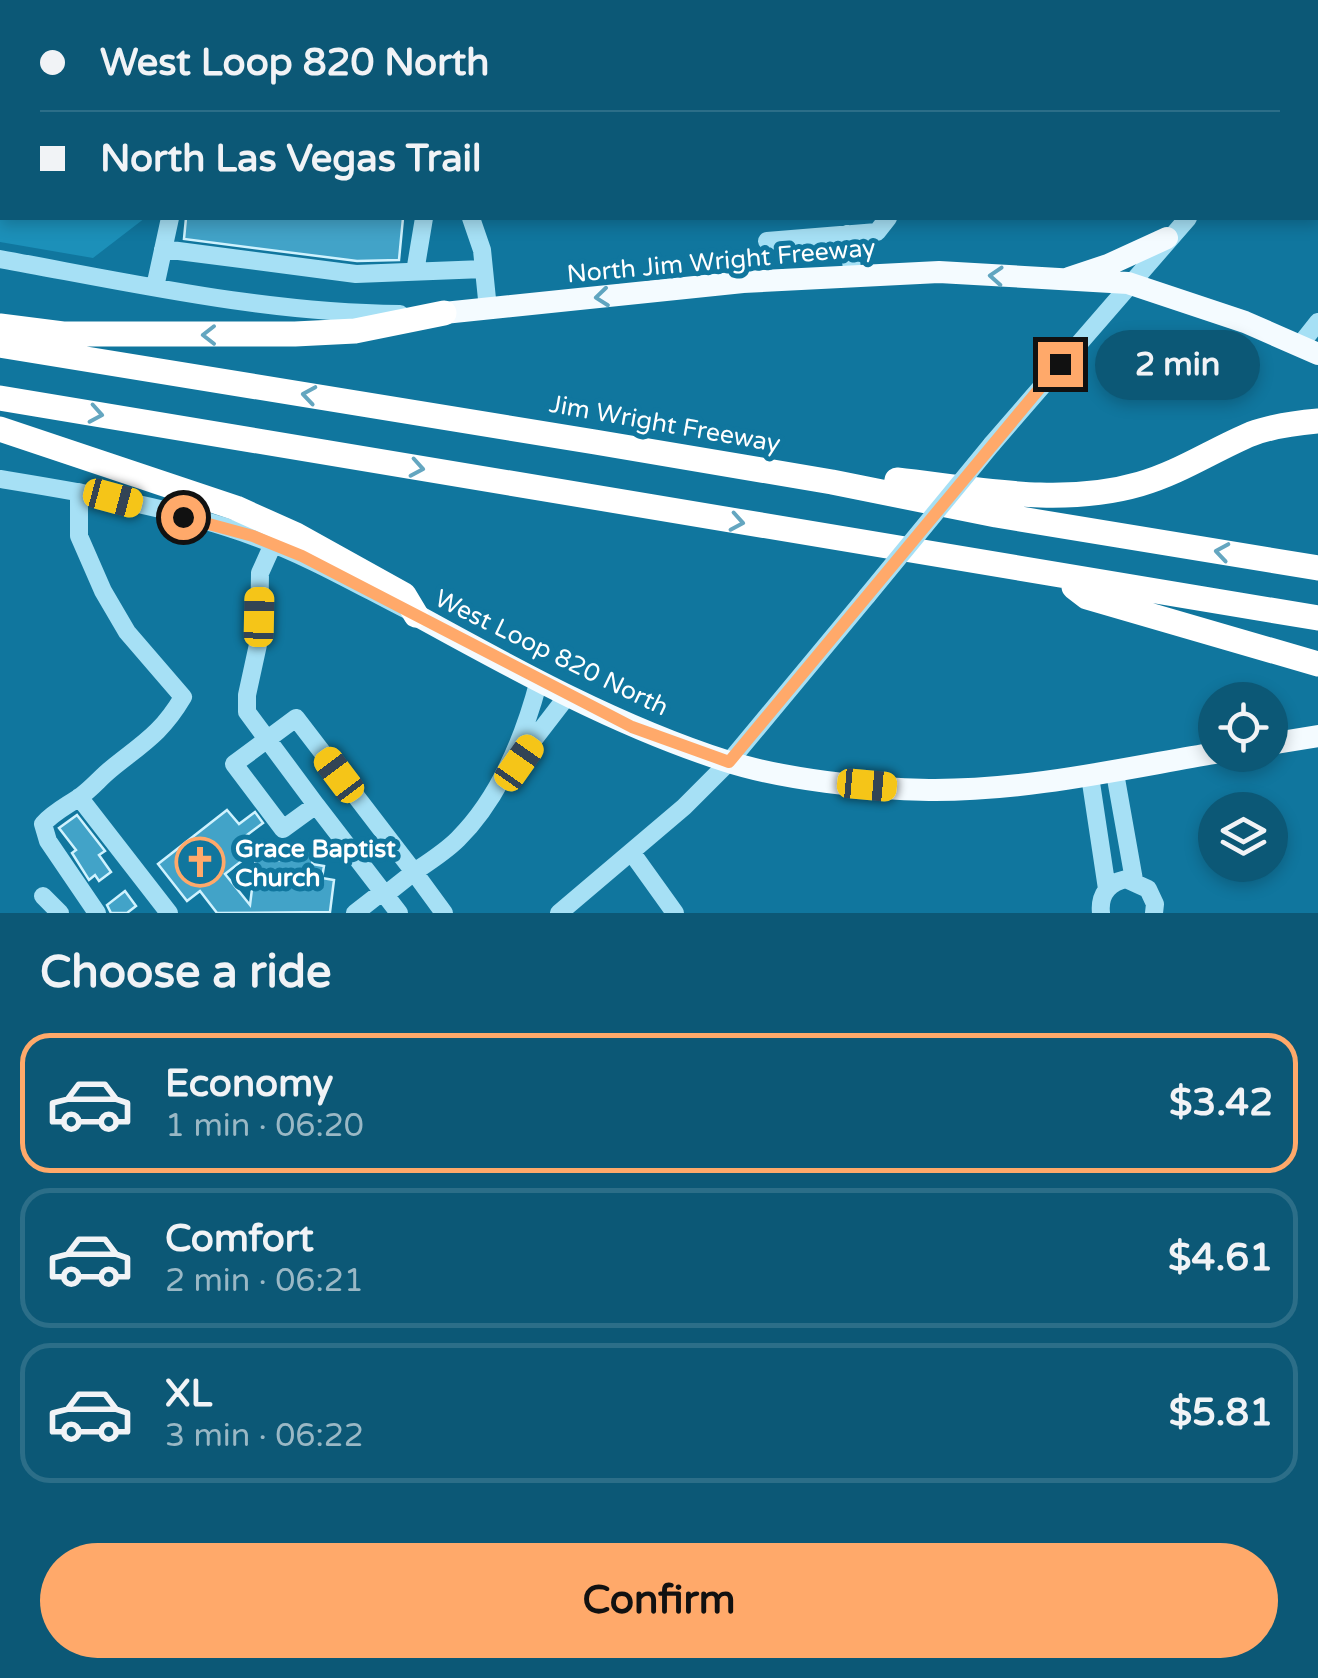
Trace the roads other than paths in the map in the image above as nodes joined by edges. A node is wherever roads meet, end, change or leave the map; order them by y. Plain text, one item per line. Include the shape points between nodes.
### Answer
1 (170, 220) edge
2 (424, 220) edge
3 (472, 220) edge
4 (886, 220) edge
5 (1186, 220) edge
6 (846, 234) junction
7 (1167, 238) junction
8 (767, 241) dead end
9 (163, 249) junction
10 (0, 258) edge
11 (484, 270) junction
12 (415, 272) junction
13 (853, 275) junction
14 (1058, 281) junction
15 (1128, 284) junction
16 (155, 287) junction
17 (488, 309) junction
18 (444, 314) junction
19 (1318, 322) edge
20 (0, 326) edge
21 (0, 345) edge
22 (1308, 350) edge
23 (0, 398) edge
24 (1318, 421) edge
25 (0, 428) edge
26 (0, 479) edge
27 (832, 482) junction
28 (79, 492) junction
29 (273, 544) junction
30 (1318, 568) edge
31 (1058, 576) junction
32 (416, 615) junction
33 (1318, 618) edge
34 (1318, 664) edge
35 (539, 680) junction
36 (568, 694) junction
37 (1318, 736) edge
38 (266, 740) junction
39 (1288, 741) edge
40 (1198, 756) edge
41 (729, 762) junction
42 (507, 772) junction
43 (1115, 773) junction
44 (339, 775) junction
45 (1090, 776) junction
46 (79, 797) junction
47 (313, 801) junction
48 (632, 852) junction
49 (414, 872) junction
50 (1134, 880) junction
51 (1106, 889) junction
52 (383, 893) junction
53 (43, 896) dead end
54 (60, 913) edge
55 (97, 913) edge
56 (168, 913) edge
57 (355, 913) edge
58 (399, 913) edge
59 (444, 913) edge
60 (558, 913) edge
61 (674, 913) edge
62 (1101, 913) edge
63 (1154, 913) edge

1 - 9 street
2 - 12 street
3 - 11 street
4 - 6 street via 877,232
5 - 7 street
6 - 8 street
6 - 13 street
7 - 14 main road
7 - 15 street
9 - 12 street via 356,274
9 - 16 street
10 - 16 street, North Jim Wright Freeway
11 - 12 street
11 - 17 street
14 -> 13 main road, North Jim Wright Freeway via 939,272
13 -> 17 main road, North Jim Wright Freeway
14 - 15 main road, North Jim Wright Freeway
15 - 22 main road, North Jim Wright Freeway
15 - 41 street, bridge
16 - 18 street, North Jim Wright Freeway via 314,311
17 - 18 main road, North Jim Wright Freeway
18 -> 20 highway via 296,334 63,334
19 - 22 street
27 -> 21 highway, Jim Wright Freeway
23 -> 31 highway
24 - 27 highway via 1253,434 1138,485 1084,495 852,474
25 - 32 highway via 236,508 404,595
26 - 28 street, West Loop 820 North
30 -> 27 highway, Jim Wright Freeway
28 - 29 street, West Loop 820 North
28 - 46 street via 79,536 102,592 184,697 168,723
29 - 32 street, West Loop 820 North
29 - 38 street via 260,572 259,640 246,704
31 - 33 highway
31 - 34 highway via 1087,596
32 - 35 main road, West Loop 820 North
35 - 36 main road, West Loop 820 North
35 - 42 street
36 - 41 main road, West Loop 820 North via 632,727
36 - 42 street
37 - 39 main road
38 - 44 street via 296,718
38 - 47 street
38 - 47 street via 234,764 283,829
40 - 43 main road, West Loop 820 North
41 - 45 main road, West Loop 820 North via 836,782 930,790
41 - 48 street
42 - 49 street via 460,837
43 - 45 main road, West Loop 820 North
43 - 50 street
44 - 47 street
44 - 49 street
45 - 51 street
46 - 55 street via 44,824 48,841
46 - 56 street
47 - 52 street
48 - 60 street
48 - 61 street
49 - 52 street
49 - 59 street
50 - 51 street
50 - 63 street via 1152,896
51 - 62 street
52 - 57 street
52 - 58 street
53 - 54 street

